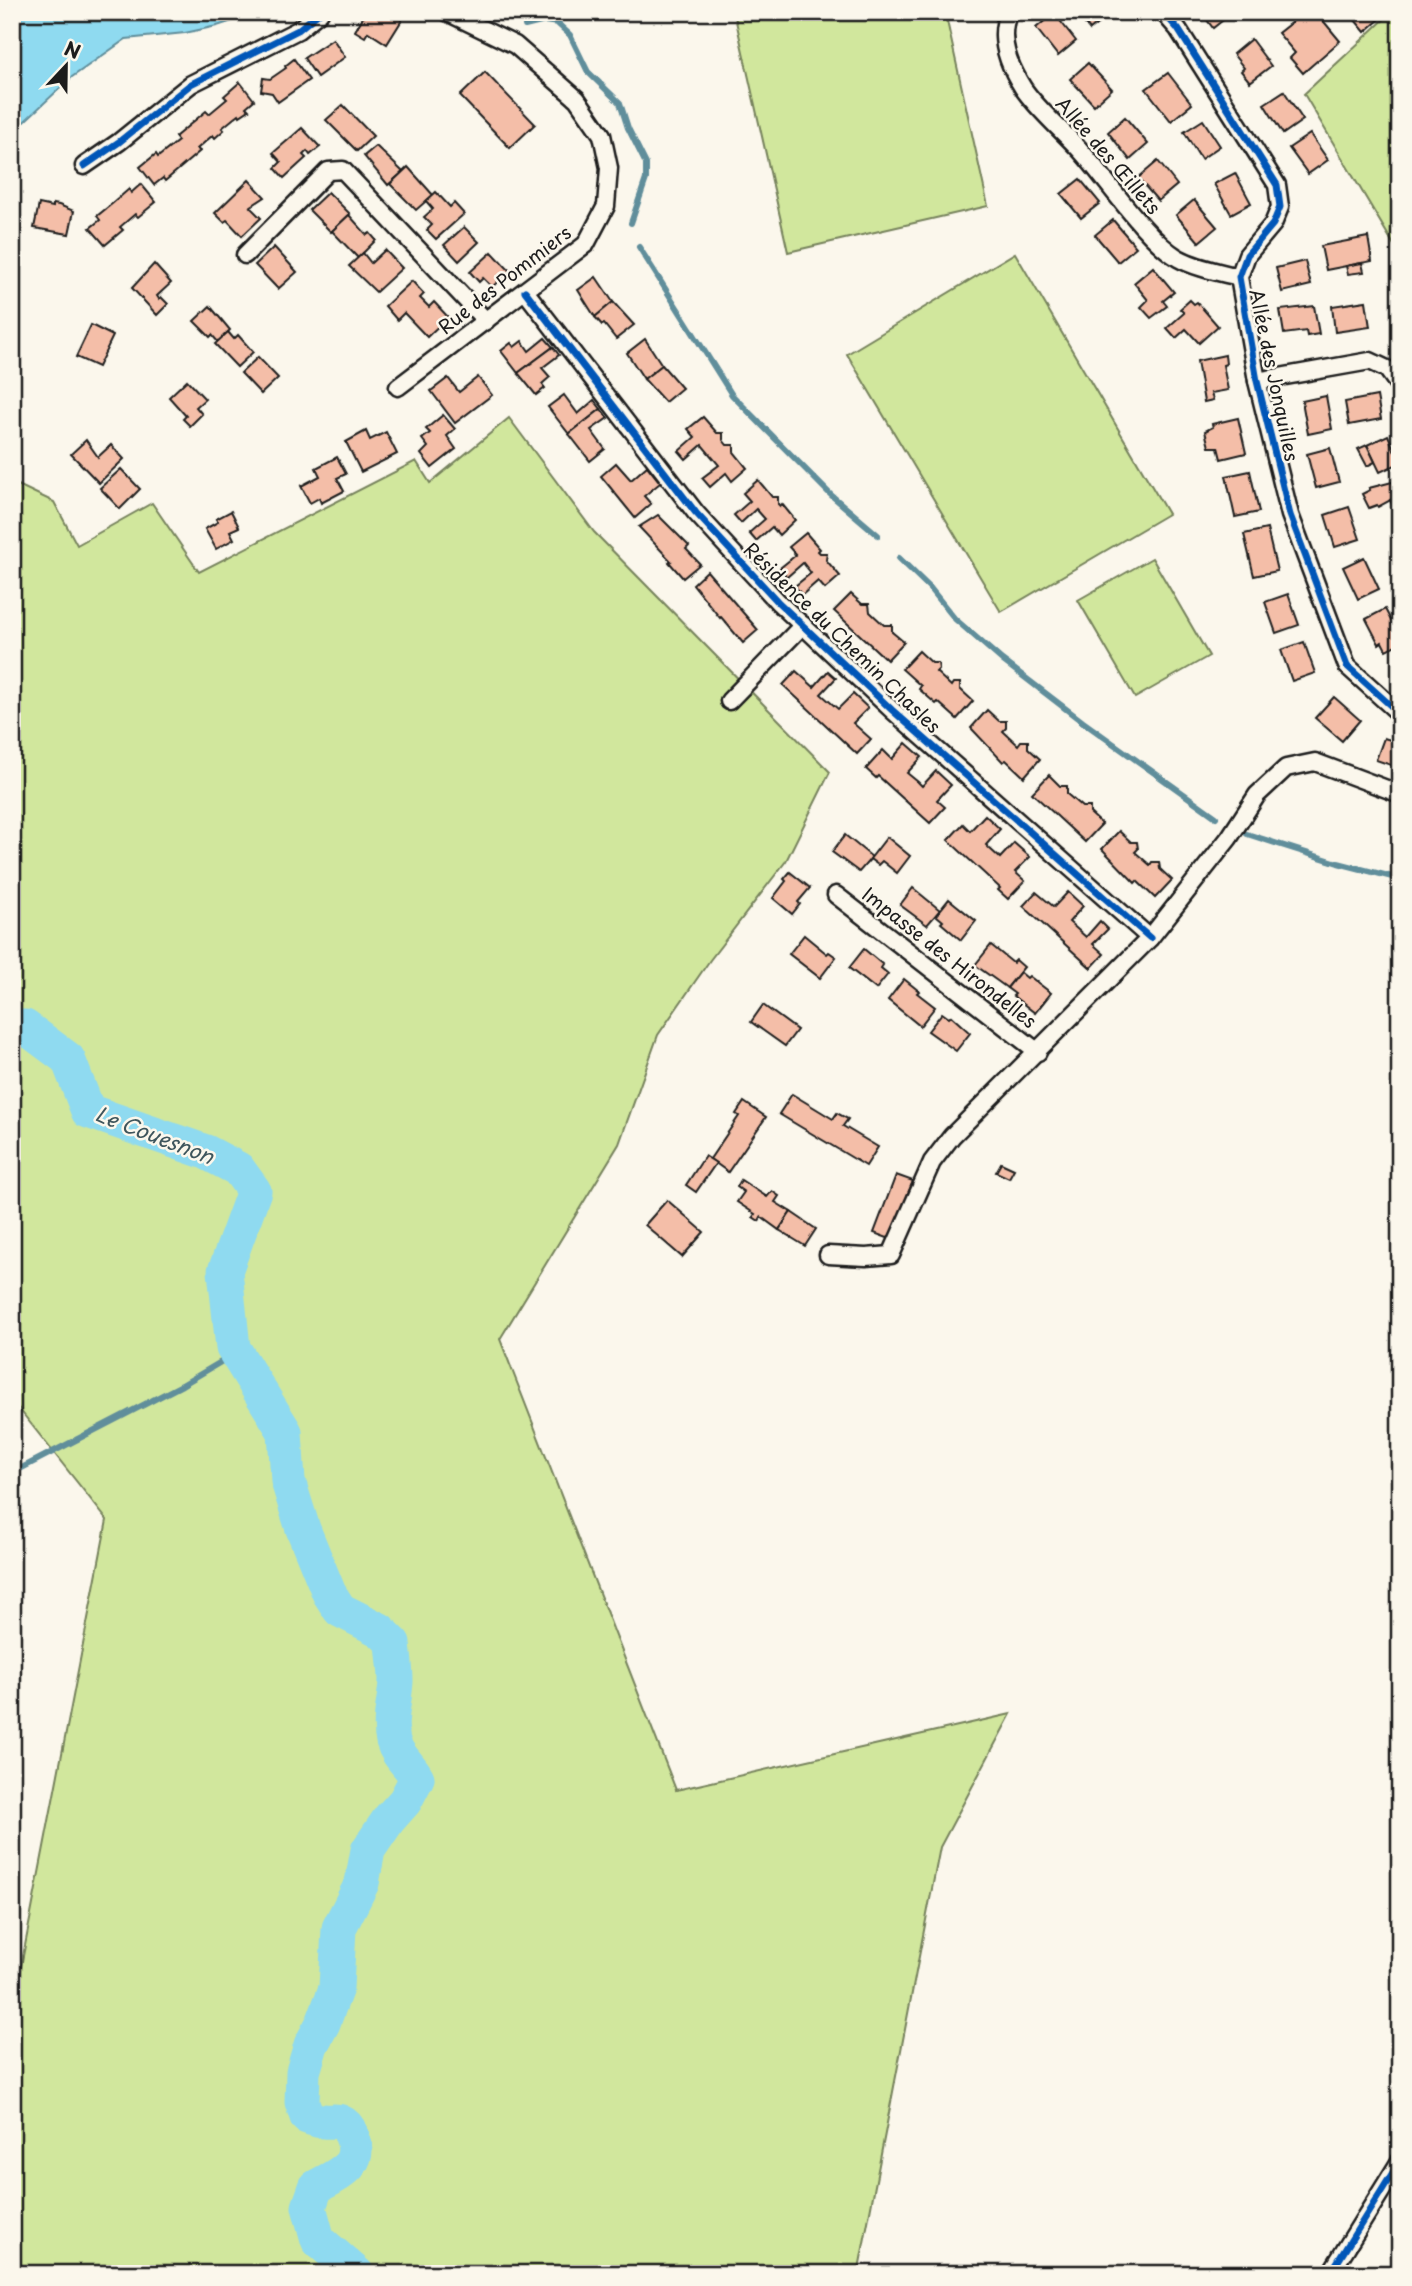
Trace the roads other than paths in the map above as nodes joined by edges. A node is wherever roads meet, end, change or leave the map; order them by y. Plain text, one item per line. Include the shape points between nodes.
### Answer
1 (320, 12) edge
2 (447, 12) edge
3 (1009, 12) edge
4 (1163, 12) edge
5 (84, 166) dead end
6 (245, 255) dead end
7 (1239, 277) junction
8 (525, 291) junction
9 (486, 321) junction
10 (1257, 381) junction
11 (398, 387) dead end
12 (1400, 387) edge
13 (803, 625) junction
14 (729, 701) dead end
15 (1400, 713) edge
16 (1400, 794) edge
17 (836, 895) dead end
18 (1150, 937) junction
19 (1038, 1052) junction
20 (828, 1255) dead end
21 (1400, 2161) edge
22 (1330, 2274) edge

1 - 5 street via 298,30 191,84
2 - 8 street, Rue des Pommiers via 515,45 577,99 602,135 609,168 607,206 599,223 586,244
3 - 7 street, Allée des Œillets via 1003,35 1023,89 1158,243 1178,258
4 - 7 street, Allée des Jonquilles via 1277,185 1280,207 1247,255
6 - 9 street via 328,171 343,170
7 - 10 street, Allée des Jonquilles
8 - 9 street, Rue des Pommiers
8 - 13 street, Résidence du Chemin Chasles via 696,513
9 - 11 street, Rue des Pommiers
10 - 12 street via 1370,361 1387,369
10 - 15 street, Allée des Jonquilles via 1290,515 1347,666
13 - 14 street
13 - 18 street, Résidence du Chemin Chasles via 892,710
16 - 18 street via 1315,762 1286,768 1257,795 1229,838
17 - 19 street, Impasse des Hirondelles
18 - 19 street
19 - 20 street via 952,1136 932,1162 891,1255
21 - 22 street

